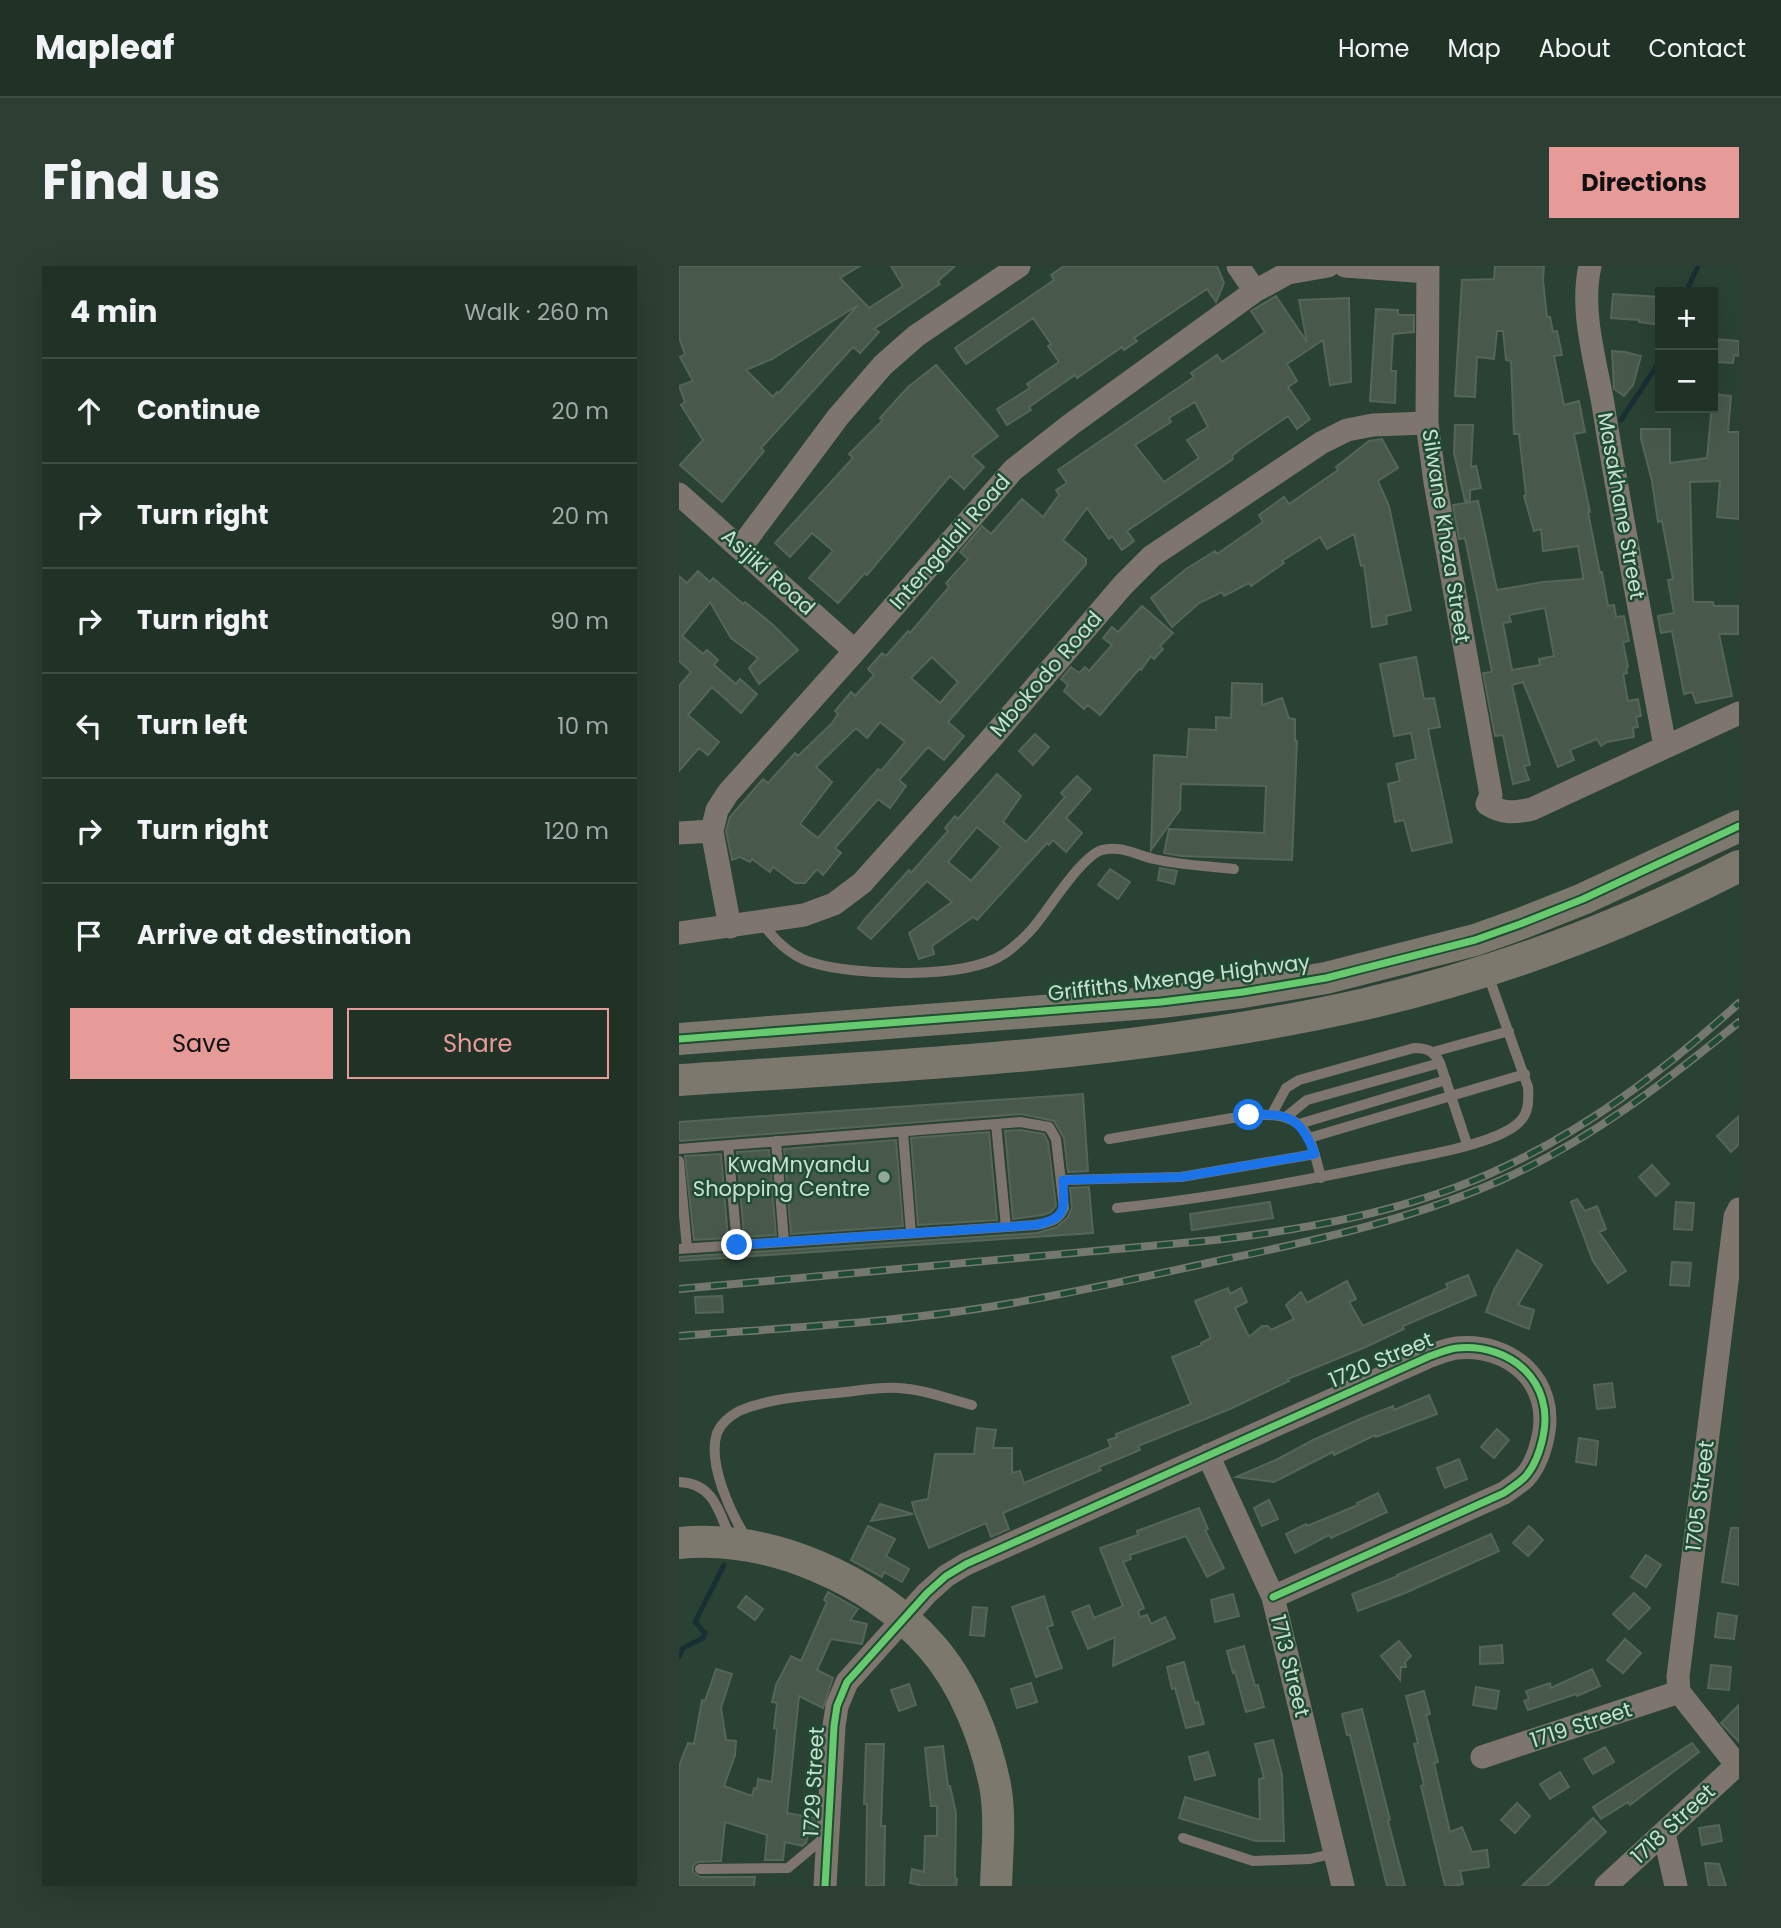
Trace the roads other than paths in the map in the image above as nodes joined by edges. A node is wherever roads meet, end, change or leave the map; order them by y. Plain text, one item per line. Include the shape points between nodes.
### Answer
1 (1019, 266) edge
2 (1238, 266) edge
3 (1328, 266) edge
4 (1345, 266) edge
5 (1590, 266) edge
6 (1428, 269) edge
7 (1255, 290) junction
8 (1427, 423) junction
9 (679, 495) edge
10 (741, 547) junction
11 (855, 651) junction
12 (1739, 713) edge
13 (1665, 746) junction
14 (1739, 826) edge
15 (712, 831) junction
16 (679, 833) edge
17 (1739, 866) edge
18 (1234, 869) dead end
19 (761, 922) junction
20 (730, 927) junction
21 (679, 933) edge
22 (1481, 955) junction
23 (1509, 1031) junction
24 (679, 1039) edge
25 (1433, 1052) junction
26 (1440, 1063) junction
27 (1525, 1074) junction
28 (679, 1080) edge
29 (1446, 1080) junction
30 (1452, 1096) junction
31 (1272, 1114) junction
32 (1286, 1117) junction
33 (996, 1124) junction
34 (1299, 1124) junction
35 (903, 1132) junction
36 (1309, 1138) junction
37 (1109, 1139) dead end
38 (776, 1141) junction
39 (1467, 1144) junction
40 (728, 1145) junction
41 (679, 1149) edge
42 (1315, 1154) junction
43 (679, 1161) edge
44 (1321, 1178) junction
45 (1063, 1180) junction
46 (1117, 1208) dead end
47 (1739, 1209) edge
48 (1006, 1227) junction
49 (911, 1233) junction
50 (784, 1242) junction
51 (737, 1245) junction
52 (683, 1249) edge
53 (972, 1405) dead end
54 (1209, 1455) junction
55 (679, 1482) edge
56 (679, 1543) edge
57 (742, 1546) junction
58 (1273, 1597) junction
59 (904, 1620) junction
60 (1679, 1692) junction
61 (1482, 1757) dead end
62 (1738, 1764) edge
63 (1664, 1833) junction
64 (828, 1834) junction
65 (1183, 1838) dead end
66 (1335, 1853) junction
67 (700, 1869) dead end
68 (825, 1886) edge
69 (996, 1886) edge
70 (1343, 1886) edge
71 (1606, 1886) edge
72 (1675, 1886) edge

1 - 10 street via 916,336 883,365
2 - 7 street
3 - 7 street, Intengalali Road via 1288,274
4 - 6 street
5 - 13 street, Masakhane Street via 1585,286 1587,309
6 - 8 street, Silwane Khoza Street
7 - 11 street, Intengalali Road via 1013,470
8 - 13 street, Silwane Khoza Street via 1491,795 1487,804 1513,813 1532,809
8 - 19 street, Mbokodo Road via 1373,425 1338,434 1152,556 862,883 834,904
9 - 10 street, Asijiki Road
10 - 11 street, Asijiki Road
11 - 15 street, Intengalali Road via 728,793 717,810
12 - 13 street
14 - 22 street, Griffiths Mxenge Highway via 1583,899
15 - 16 street
15 - 20 street
17 - 22 street, Griffiths Mxenge Highway via 1542,952
18 - 19 lane via 1154,859 1116,848 1100,851 1087,860 1031,931 1002,955 932,974 809,962 772,937
19 - 20 street, Mbokodo Road
20 - 21 street, Mbokodo Road
22 - 23 lane
22 - 24 street, Griffiths Mxenge Highway via 1243,992
22 - 28 street, Griffiths Mxenge Highway via 1365,1004 1169,1039 936,1063
23 - 25 lane
23 - 27 lane
25 - 26 lane
25 - 31 lane via 1414,1048 1299,1080 1286,1088
26 - 29 lane
26 - 32 lane via 1307,1100
27 - 30 lane
27 - 39 lane via 1529,1104 1525,1116 1514,1127
29 - 30 lane
29 - 34 lane
30 - 36 lane
30 - 39 lane
31 - 32 lane
31 - 37 lane
32 - 34 lane
33 - 35 lane
33 - 45 lane via 1049,1127 1056,1139
33 - 48 lane
34 - 36 lane
35 - 38 lane
35 - 49 lane
36 - 42 lane
38 - 40 lane
38 - 50 lane
39 - 44 lane
40 - 41 lane
40 - 51 lane
42 - 44 lane
42 - 45 lane via 1181,1177
43 - 52 lane
44 - 46 lane
45 - 48 lane via 1061,1216 1036,1225
47 - 60 street, 1705 Street via 1681,1647
48 - 49 lane
49 - 50 lane
50 - 51 lane
51 - 52 lane
53 - 57 lane via 920,1391 878,1388 762,1403 738,1412 717,1431 715,1444
54 - 58 street, 1713 Street
54 - 58 street, 1720 Street via 1455,1348 1483,1349 1513,1360 1532,1377 1544,1399 1546,1424 1540,1452 1526,1476 1504,1493
54 - 59 street, 1720 Street via 966,1564 946,1576
55 - 57 lane via 705,1489
56 - 57 street
57 - 59 street via 810,1564 863,1589
58 - 66 street, 1713 Street
59 - 64 street, 1729 Street via 847,1682 837,1706
59 - 69 street via 932,1647 954,1679 987,1757 998,1821
60 - 61 street, 1719 Street
60 - 62 street
62 - 63 street, 1718 Street
63 - 71 street, 1718 Street
63 - 72 street
64 - 67 lane via 788,1868
64 - 68 street, 1729 Street
65 - 66 lane via 1253,1861 1310,1859
66 - 70 street, 1713 Street

